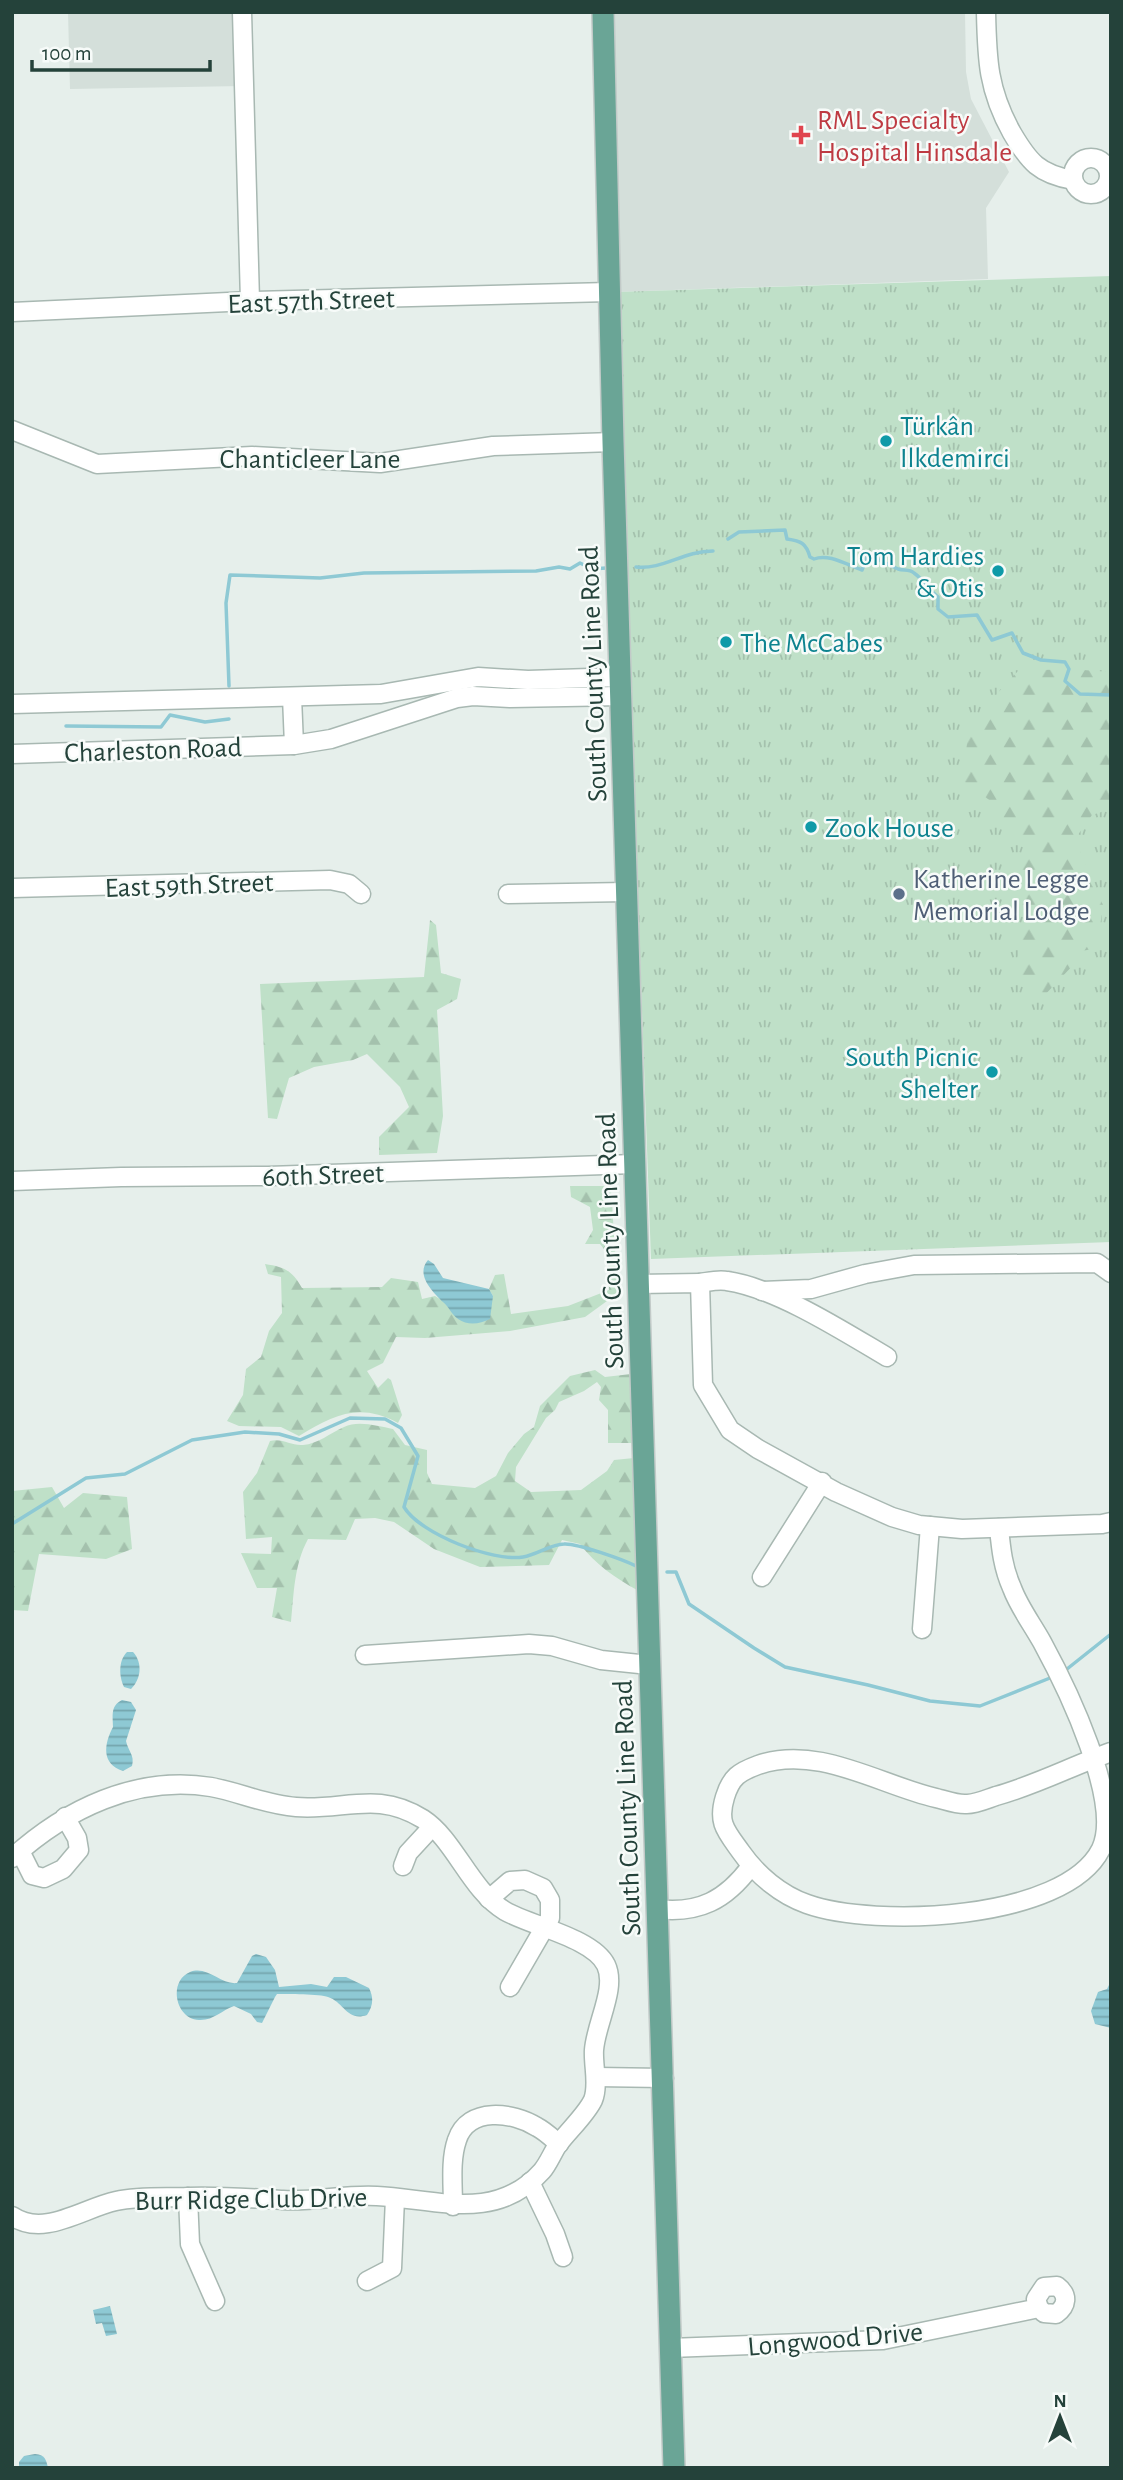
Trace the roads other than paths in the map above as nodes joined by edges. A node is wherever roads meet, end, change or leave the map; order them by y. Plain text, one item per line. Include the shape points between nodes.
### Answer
1 (242, 12) edge
2 (603, 12) edge
3 (986, 12) edge
4 (1073, 180) dead end
5 (609, 292) junction
6 (250, 301) junction
7 (12, 312) edge
8 (12, 430) edge
9 (613, 442) junction
10 (621, 687) junction
11 (292, 697) junction
12 (12, 704) edge
13 (294, 745) junction
14 (12, 754) edge
15 (12, 888) edge
16 (626, 891) junction
17 (361, 894) dead end
18 (508, 894) dead end
19 (634, 1164) junction
20 (12, 1181) edge
21 (1111, 1273) edge
22 (638, 1283) junction
23 (700, 1283) junction
24 (811, 1289) junction
25 (762, 1291) junction
26 (814, 1314) junction
27 (887, 1357) dead end
28 (822, 1482) junction
29 (1111, 1522) edge
30 (930, 1526) junction
31 (999, 1528) junction
32 (762, 1577) dead end
33 (922, 1629) dead end
34 (365, 1655) dead end
35 (649, 1665) junction
36 (1102, 1755) edge
37 (65, 1817) junction
38 (432, 1827) junction
39 (16, 1854) edge
40 (403, 1866) dead end
41 (751, 1866) junction
42 (489, 1899) junction
43 (657, 1909) junction
44 (542, 1928) junction
45 (510, 1987) dead end
46 (596, 2077) junction
47 (664, 2078) junction
48 (559, 2144) junction
49 (530, 2182) junction
50 (188, 2197) junction
51 (395, 2198) junction
52 (453, 2206) junction
53 (12, 2216) edge
54 (563, 2257) dead end
55 (367, 2281) dead end
56 (215, 2301) dead end
57 (1039, 2308) dead end
58 (670, 2348) junction
59 (674, 2468) edge

1 - 6 street
2 - 5 main road, South County Line Road
3 - 4 street via 992,90 1001,113 1030,161 1044,172
5 - 6 street, East 57th Street
5 - 9 main road, South County Line Road
6 - 7 street, East 57th Street
8 - 9 street, Chanticleer Lane via 97,464 252,456 380,463 494,446
9 - 10 main road, South County Line Road
10 - 11 street, Charleston Road via 478,677 381,694
10 - 13 street, Charleston Road via 510,698 457,698 331,739
10 - 16 main road, South County Line Road
11 - 12 street, Charleston Road
11 - 13 street
13 - 14 street, Charleston Road
15 - 17 street, East 59th Street via 330,880 349,884
16 - 18 street
16 - 19 main road, South County Line Road
19 - 20 street, 60th Street
19 - 22 main road, South County Line Road
21 - 24 street via 1097,1263 1084,1262 914,1265
22 - 23 street
22 - 35 main road, South County Line Road
23 - 25 street via 725,1280
23 - 28 street via 703,1385 717,1410 730,1430
24 - 25 street
24 - 26 street
25 - 26 street
26 - 27 street
28 - 30 street via 892,1517
28 - 32 street
29 - 31 street
30 - 31 street
30 - 33 street
31 - 36 street via 1001,1556 1012,1589
34 - 35 street via 529,1644
35 - 43 main road, South County Line Road
36 - 41 street via 1107,1829 1101,1849 1087,1869 1066,1885 1022,1902 944,1914 845,1913 807,1904 778,1889
36 - 41 street via 1026,1788 966,1804 842,1767 804,1759 770,1761 741,1771 728,1787 720,1813 724,1829
37 - 38 street, Burr Ridge Club Drive via 129,1791 159,1785 199,1786 295,1807 381,1803
37 - 39 street, Burr Ridge Club Drive
37 - 39 street, Burr Ridge Club Drive via 79,1850 63,1869 44,1878 32,1875
38 - 40 street via 408,1853
38 - 42 street, Burr Ridge Club Drive
41 - 43 street via 707,1905 685,1911
42 - 44 street, Burr Ridge Club Drive
42 - 44 street via 510,1881 525,1880 542,1888 550,1900 550,1918
43 - 47 main road, South County Line Road
44 - 45 street
44 - 46 street, Burr Ridge Club Drive via 594,1951 605,1963 609,1992 596,2032
46 - 47 street
46 - 48 street, Burr Ridge Club Drive via 593,2099
47 - 58 main road, South County Line Road
48 - 49 street, Burr Ridge Club Drive
48 - 52 street via 517,2117 497,2115 463,2126 454,2151
49 - 52 street, Burr Ridge Club Drive via 505,2197
49 - 54 street
50 - 51 street, Burr Ridge Club Drive
50 - 53 street, Burr Ridge Club Drive via 123,2200 41,2224
50 - 56 street via 190,2244
51 - 52 street, Burr Ridge Club Drive
51 - 55 street via 392,2269
57 - 58 street, Longwood Drive via 883,2340
58 - 59 main road, South County Line Road

